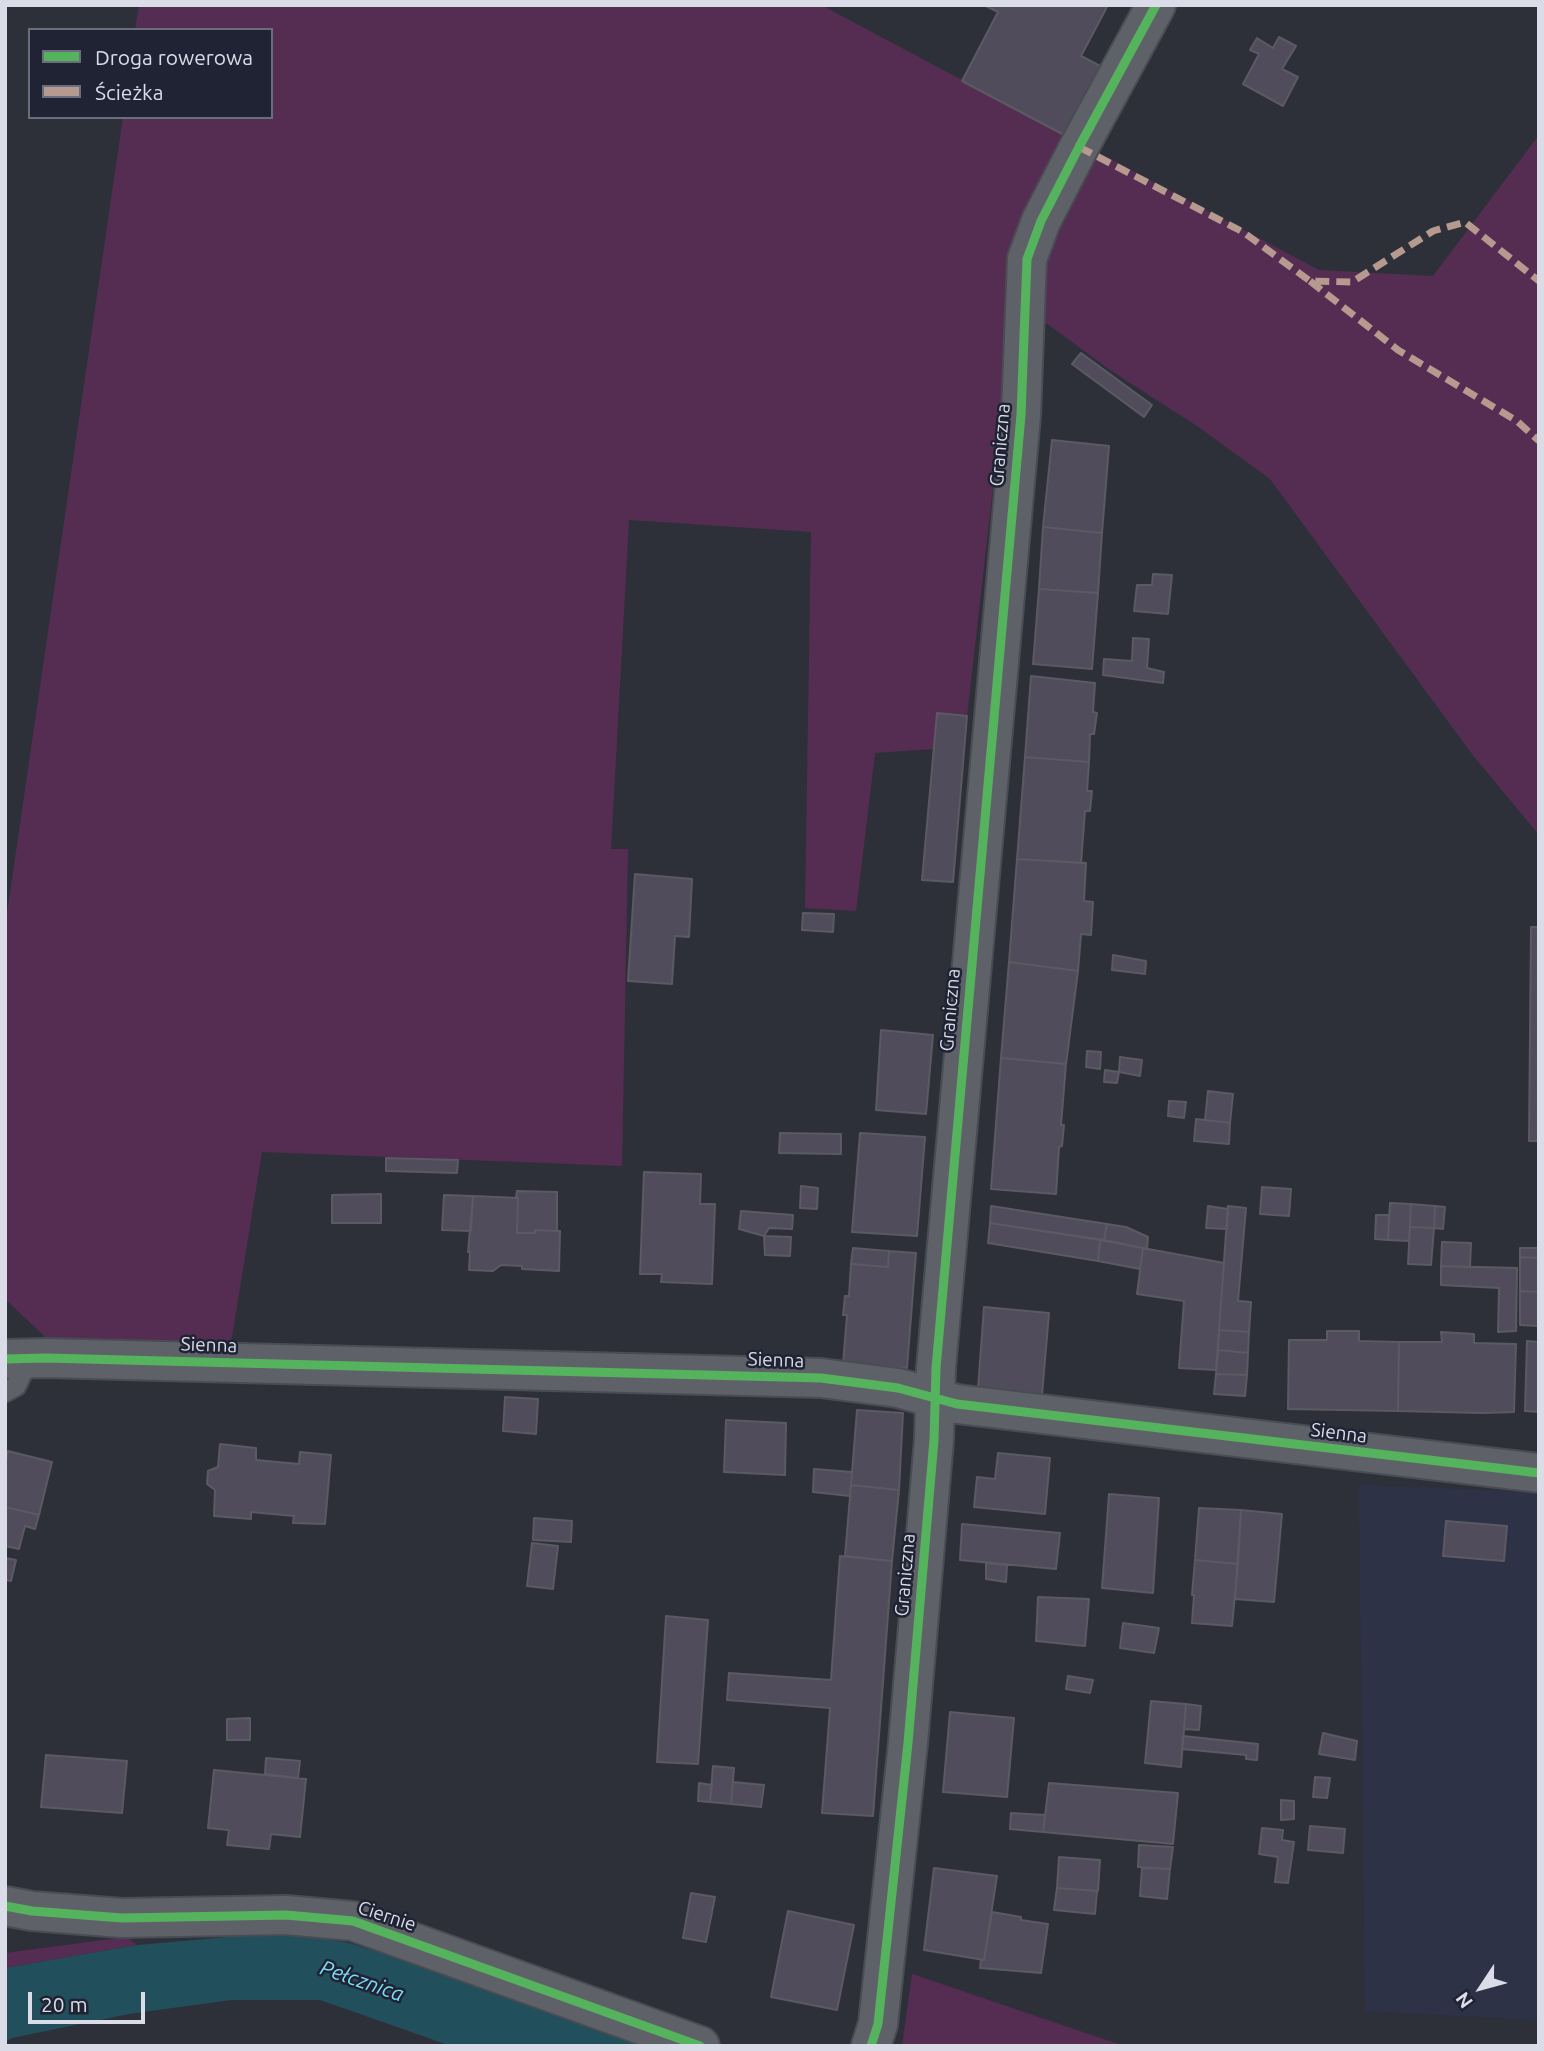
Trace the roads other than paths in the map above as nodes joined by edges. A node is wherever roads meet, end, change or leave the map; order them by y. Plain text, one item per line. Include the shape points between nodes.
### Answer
1 (1156, 5) edge
2 (9, 1365) edge
3 (935, 1398) junction
4 (1539, 1473) edge
5 (5, 1906) edge
6 (700, 2046) edge
7 (871, 2046) edge

1 - 3 street, Graniczna via 1041,221 1027,259 1021,415
2 - 3 street, Sienna via 821,1378
3 - 4 street, Sienna
3 - 7 street, Graniczna via 908,1743
5 - 6 street, Ciernie via 122,1918 286,1915 353,1921

